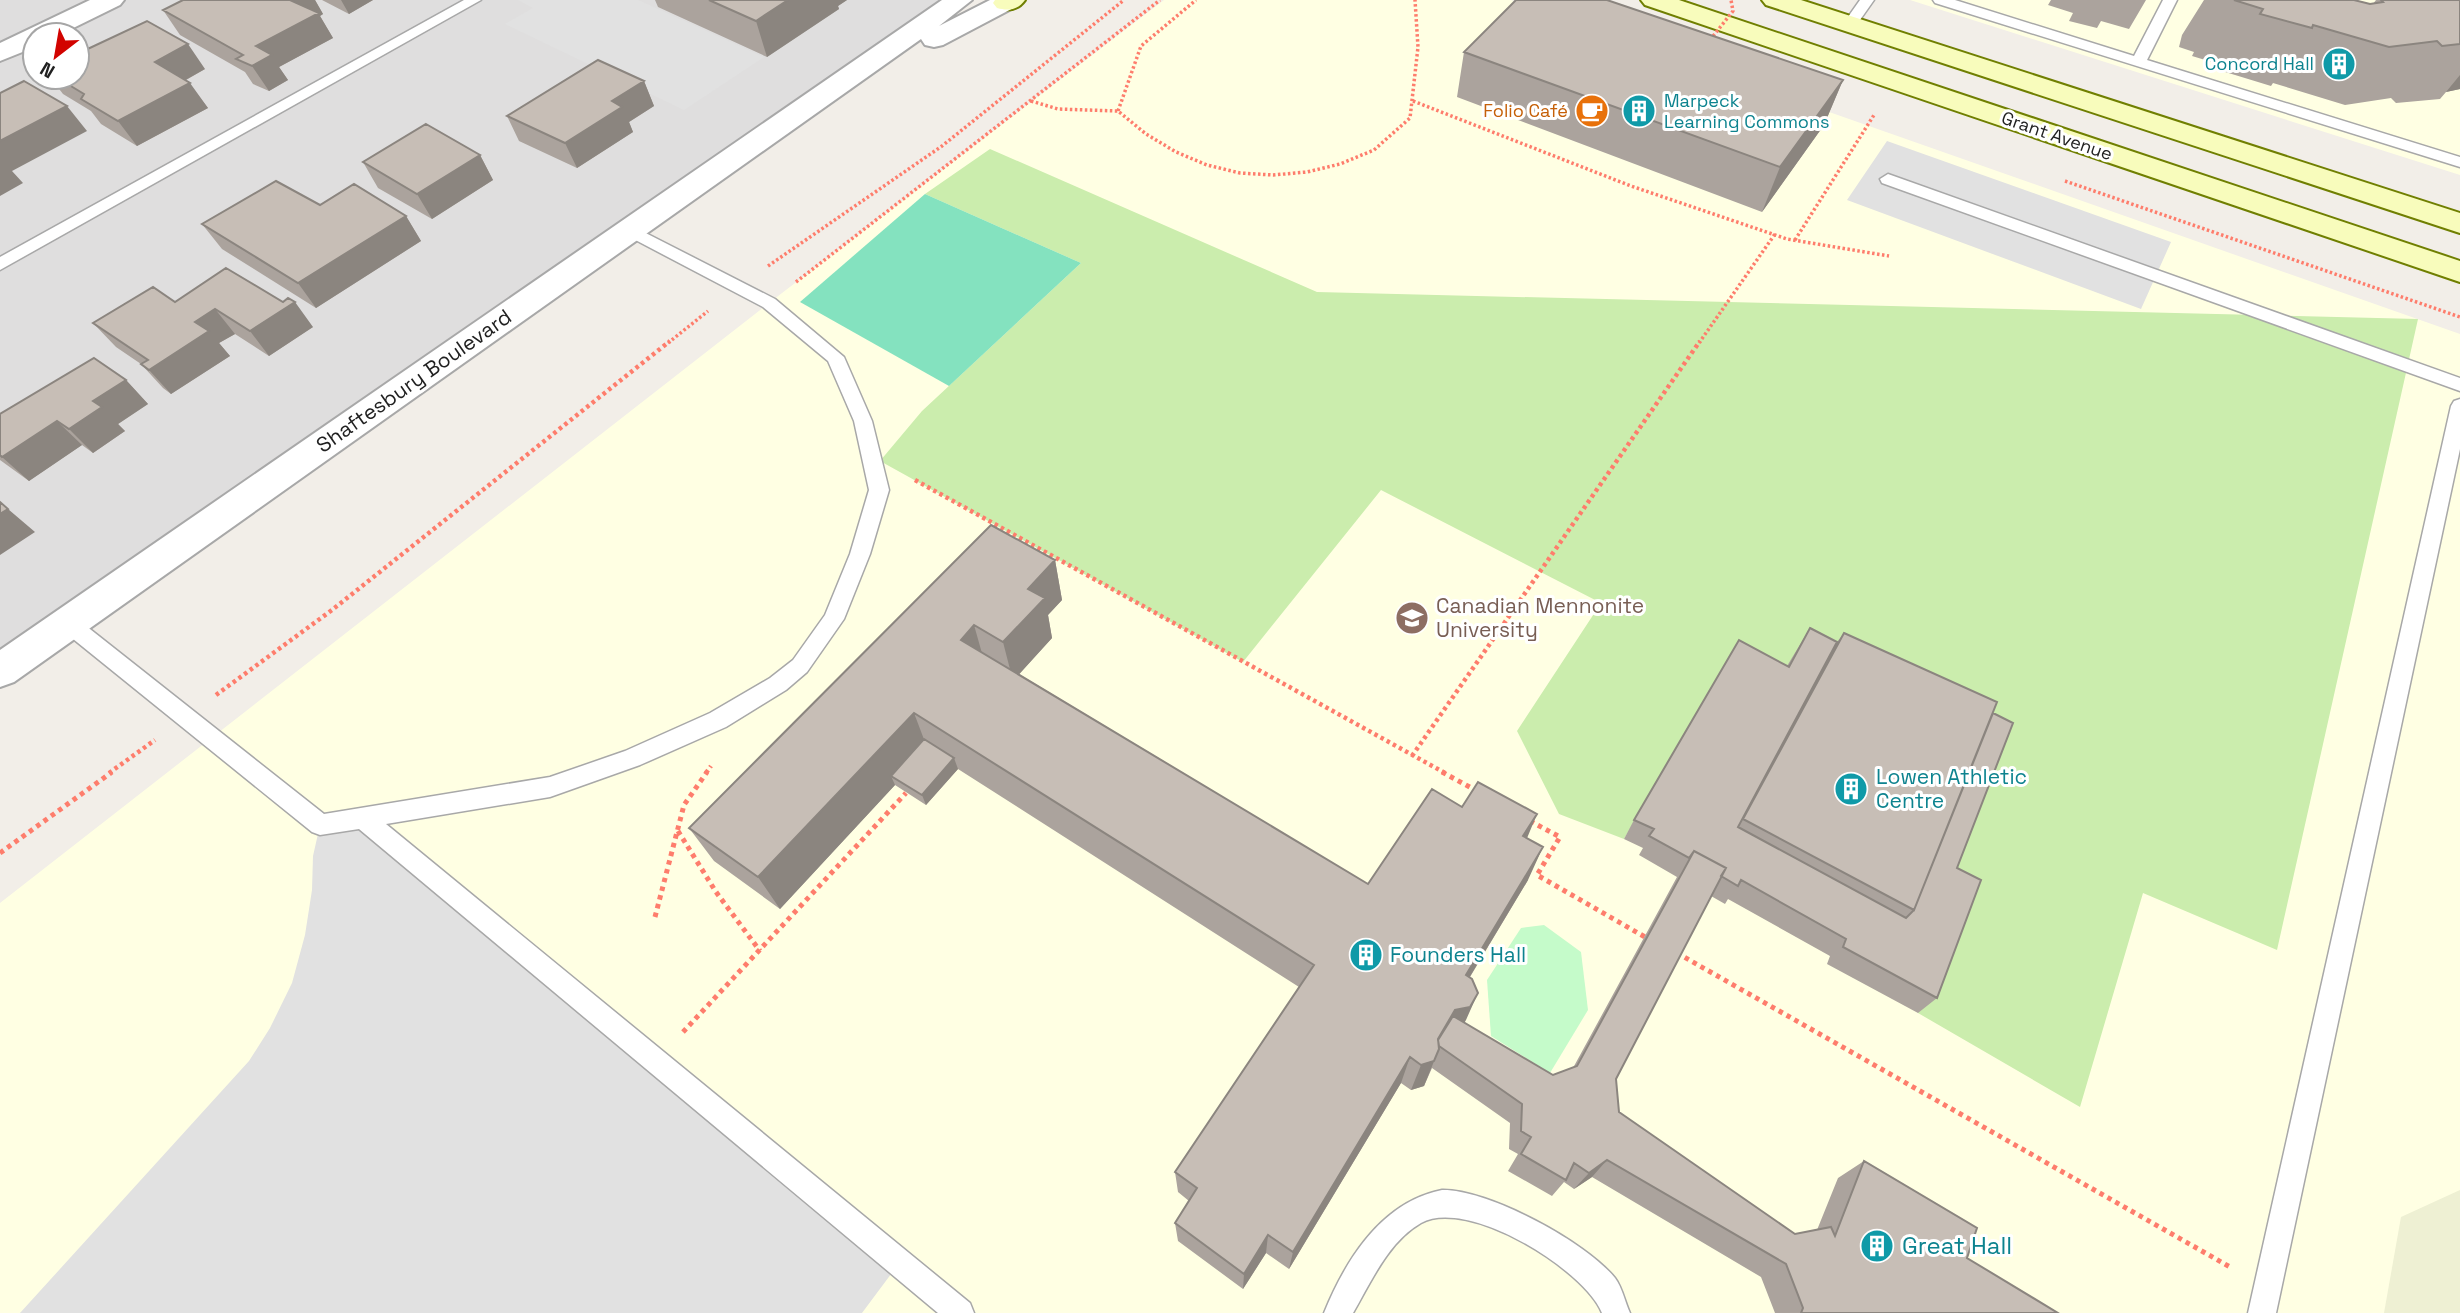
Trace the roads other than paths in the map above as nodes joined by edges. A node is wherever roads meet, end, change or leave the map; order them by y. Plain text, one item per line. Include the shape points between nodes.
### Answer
1 (111, 0) edge
2 (474, 0) edge
3 (959, 0) edge
4 (1654, 0) edge
5 (1775, 0) edge
6 (1867, 0) edge
7 (1940, 0) edge
8 (2170, 0) edge
9 (1009, 1) edge
10 (68, 21) edge
11 (1850, 24) junction
12 (21, 43) edge
13 (0, 53) edge
14 (2138, 62) junction
15 (829, 92) junction
16 (2460, 162) edge
17 (1888, 179) dead end
18 (2460, 223) edge
19 (630, 230) junction
20 (0, 264) edge
21 (2460, 272) edge
22 (2460, 385) edge
23 (2460, 406) edge
24 (69, 624) junction
25 (0, 671) edge
26 (361, 817) junction
27 (960, 1313) edge
28 (1338, 1313) edge
29 (1616, 1313) edge
30 (2262, 1313) edge

1 - 10 street
2 - 20 lane
3 - 15 street, Shaftesbury Boulevard
4 - 21 main road, Grant Avenue
5 - 11 main road, Grant Avenue
6 - 11 lane
7 - 14 lane
8 - 14 lane
9 - 15 street, Shaftesbury Boulevard
11 - 18 main road, Grant Avenue
12 - 13 street
14 - 16 lane
15 - 19 street, Shaftesbury Boulevard
17 - 22 lane
19 - 24 street, Shaftesbury Boulevard
19 - 26 lane via 769,303 835,357 863,421 879,490 834,619 800,666 778,684 718,720 632,758 550,787
23 - 30 lane
24 - 25 street, Shaftesbury Boulevard
24 - 26 lane via 320,825
26 - 27 lane
28 - 29 lane via 1388,1232 1412,1213 1446,1202 1529,1230 1606,1289

